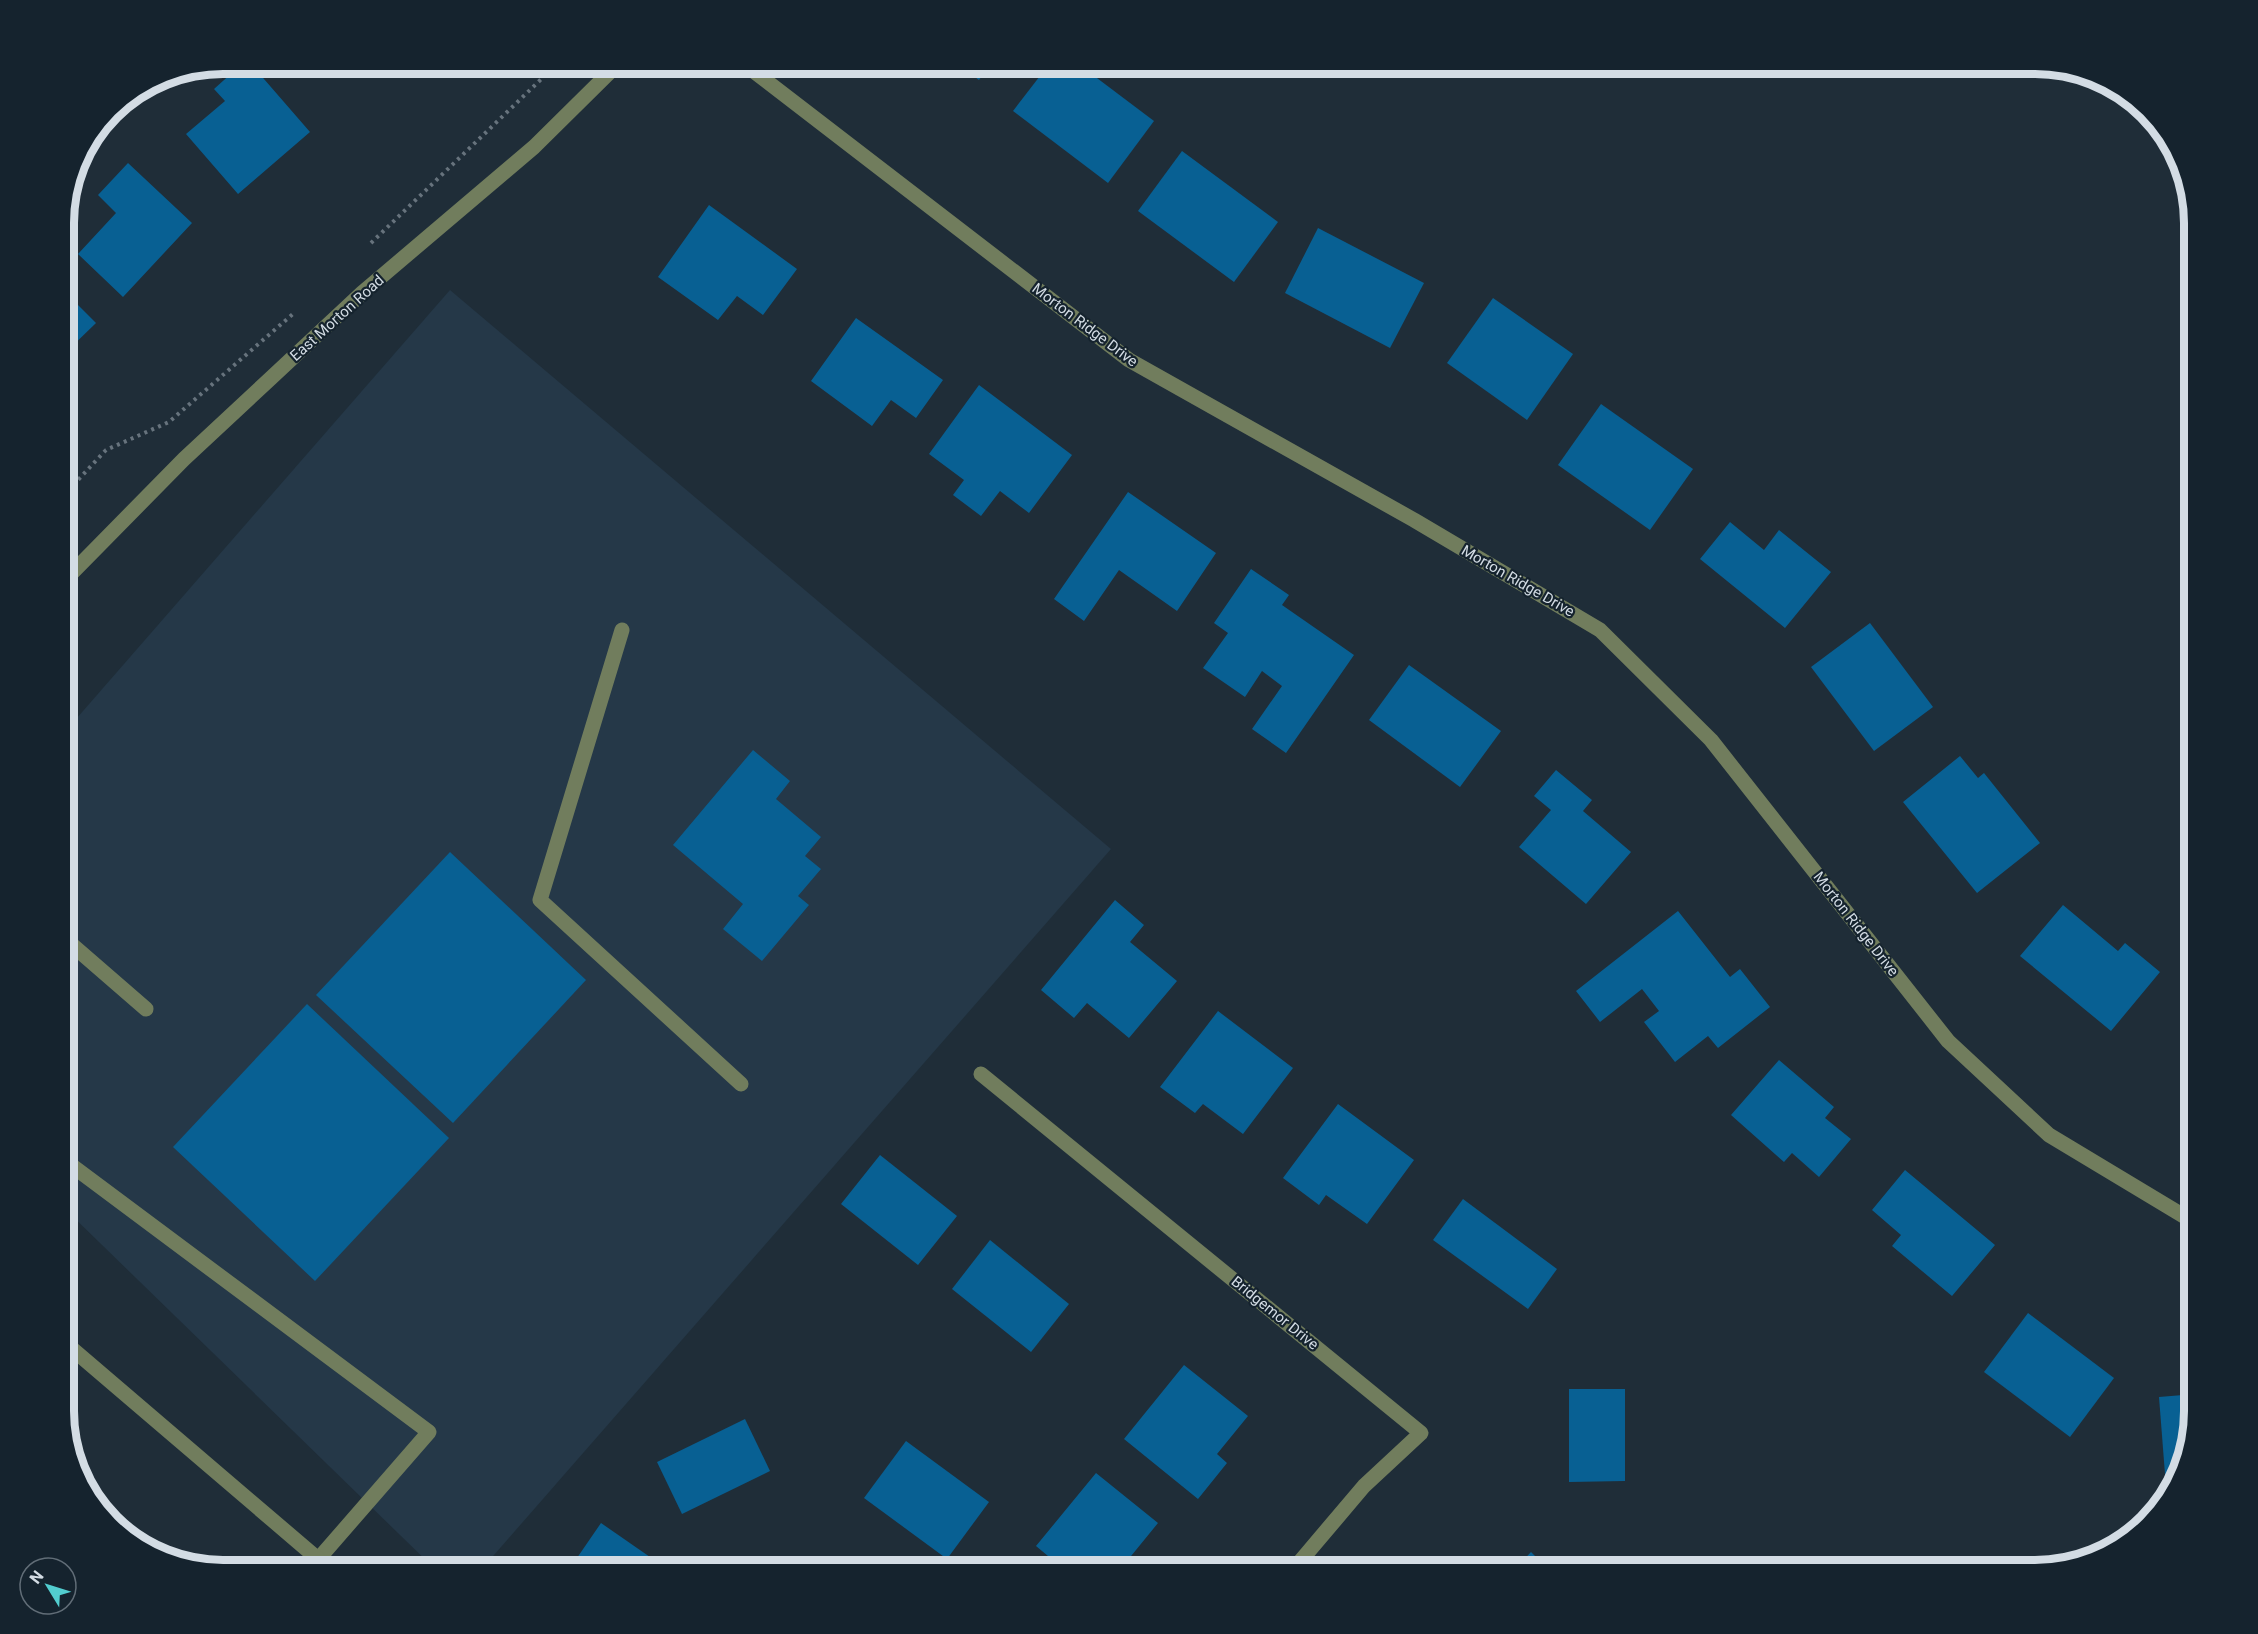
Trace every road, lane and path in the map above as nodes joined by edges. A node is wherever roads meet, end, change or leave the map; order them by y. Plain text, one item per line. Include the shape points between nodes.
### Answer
1 (547, 74) edge
2 (608, 74) edge
3 (757, 74) edge
4 (370, 244) dead end
5 (300, 307) dead end
6 (74, 484) edge
7 (74, 571) edge
8 (622, 630) dead end
9 (74, 947) edge
10 (146, 1009) dead end
11 (981, 1074) dead end
12 (741, 1084) dead end
13 (74, 1167) edge
14 (2184, 1216) edge
15 (74, 1350) edge
16 (318, 1559) joint
17 (1301, 1560) edge

1 - 4 path
2 - 7 street, East Morton Road via 534,147 362,293 253,394
3 - 14 street, Morton Ridge Drive via 1129,360 1600,630 1711,740 1948,1041 2049,1135
5 - 6 path via 169,423 106,450
8 - 12 street via 540,900
9 - 10 street
11 - 17 street, Bridgemor Drive via 1421,1433 1364,1486
13 - 16 street via 429,1432
15 - 16 street

